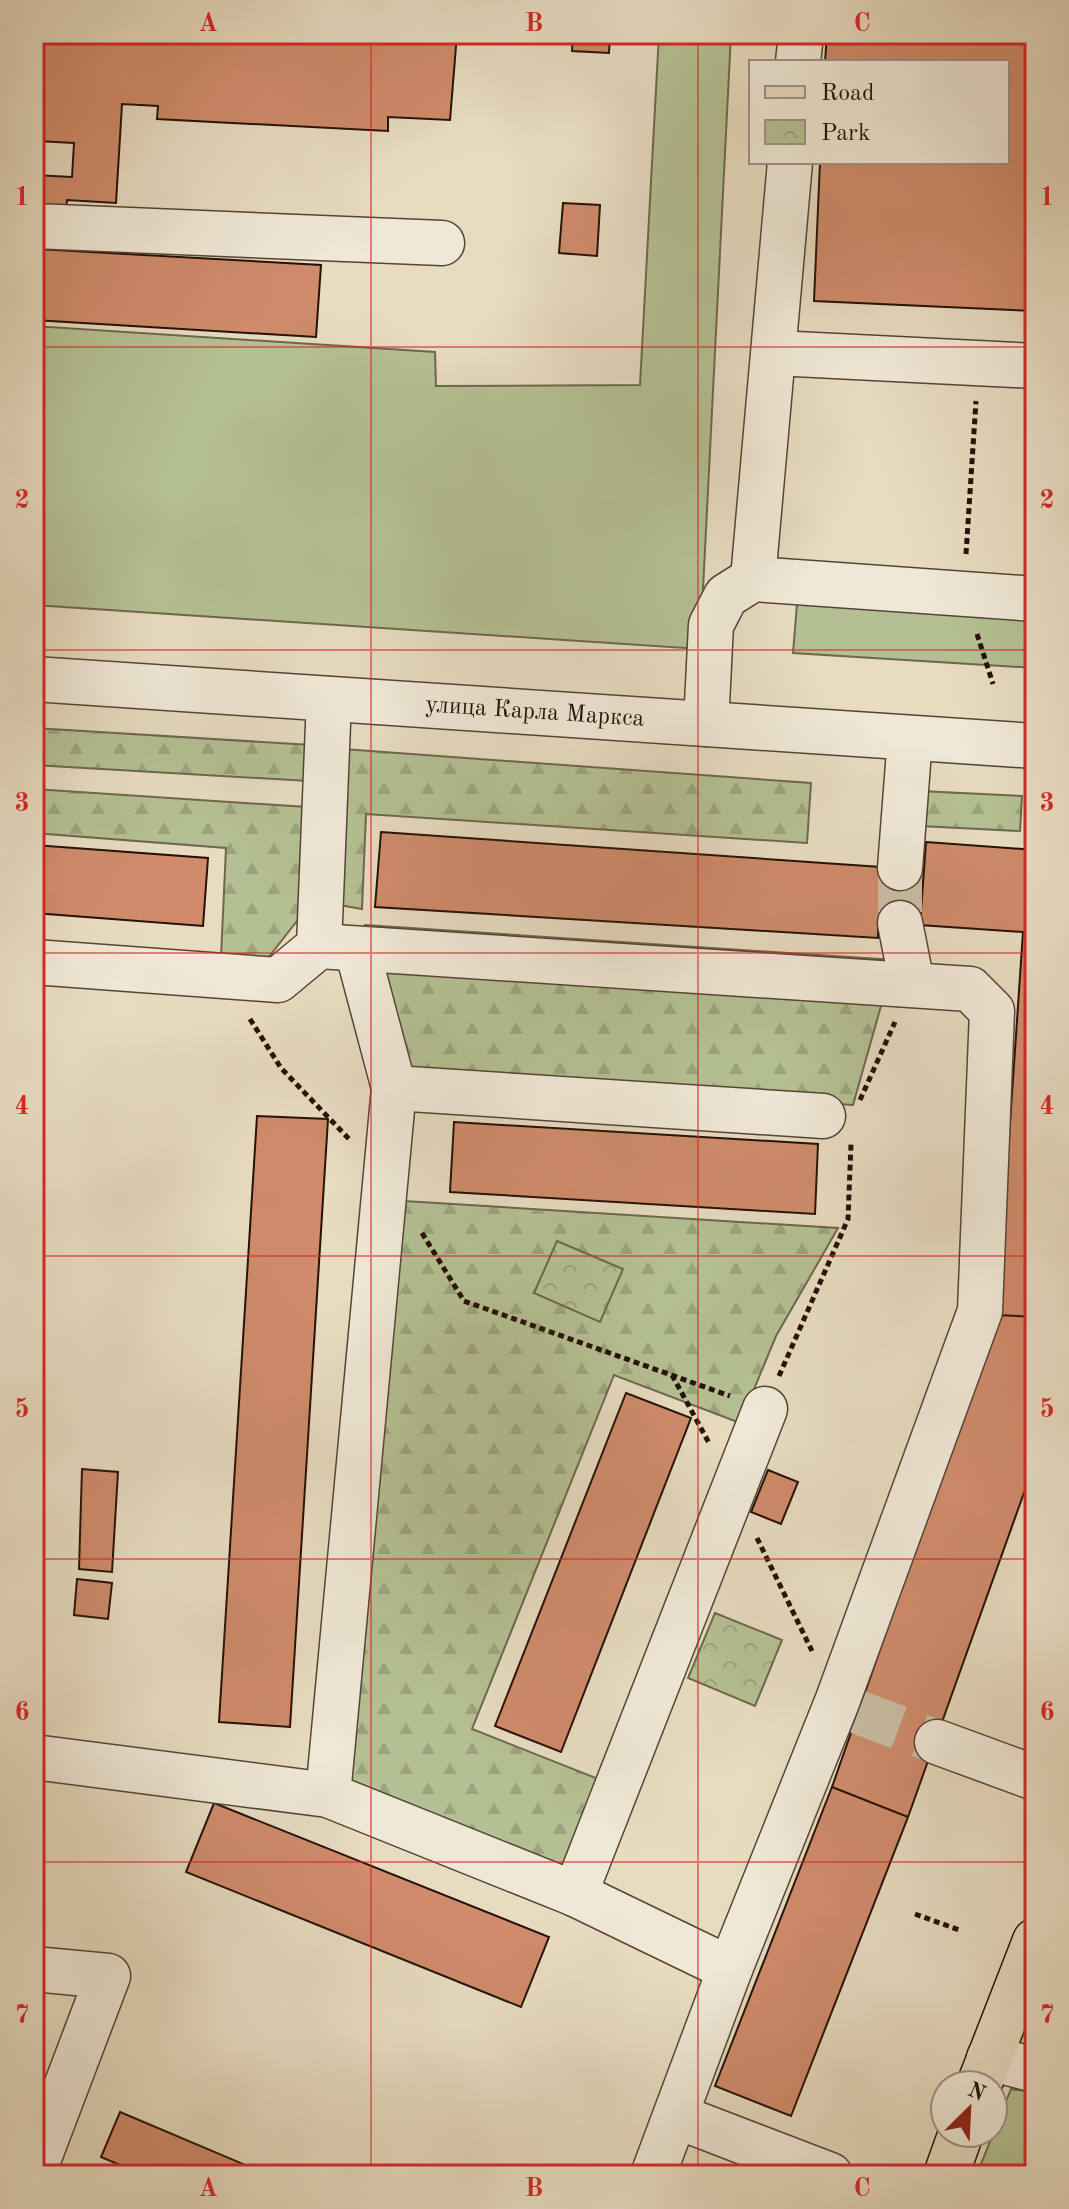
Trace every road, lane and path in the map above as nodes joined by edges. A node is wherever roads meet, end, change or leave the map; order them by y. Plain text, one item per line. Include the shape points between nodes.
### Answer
1 (801, 34) edge
2 (798, 60) edge
3 (790, 164) edge
4 (34, 226) edge
5 (442, 243) dead end
6 (916, 330) dead end
7 (789, 339) junction
8 (978, 363) junction
9 (1035, 366) edge
10 (768, 581) junction
11 (964, 593) junction
12 (1035, 599) edge
13 (34, 679) edge
14 (993, 684) dead end
15 (329, 699) junction
16 (706, 724) junction
17 (910, 738) junction
18 (1035, 746) edge
19 (900, 868) tunnel mouth
20 (900, 923) tunnel mouth
21 (338, 948) junction
22 (34, 962) edge
23 (224, 976) junction
24 (912, 984) junction
25 (394, 1088) junction
26 (844, 1117) junction
27 (386, 1176) junction
28 (417, 1226) dead end
29 (765, 1409) junction
30 (937, 1742) tunnel mouth
31 (34, 1757) edge
32 (1035, 1778) edge
33 (328, 1795) junction
34 (575, 1894) junction
35 (915, 1914) dead end
36 (962, 1931) dead end
37 (1035, 1941) edge
38 (34, 1969) edge
39 (730, 1969) junction
40 (985, 2069) edge
41 (1035, 2070) edge
42 (1009, 2071) edge
43 (676, 2116) junction
44 (955, 2149) edge
45 (34, 2171) edge
46 (653, 2175) edge
47 (830, 2175) edge
48 (946, 2175) edge

1 - 2 street
3 - 7 street
4 - 5 street
6 - 7 street
7 - 8 street
7 - 10 street
8 - 9 street
8 - 11 path
10 - 11 street
10 - 16 street via 726,596 711,625
11 - 12 street
11 - 14 path
13 - 15 street, улица Карла Маркса
15 - 16 street, улица Карла Маркса
15 - 21 street
16 - 17 street, улица Карла Маркса
17 - 18 street, улица Карла Маркса
17 - 19 street
20 - 24 street
21 - 23 street via 278,980
21 - 24 street
21 - 25 street
22 - 23 street
23 - 27 path via 281,1068
24 - 26 path
24 - 39 street via 970,989 992,1011 980,1311 848,1707
25 - 26 street
25 - 27 street
26 - 29 path via 848,1219
27 - 33 street
28 - 29 path via 464,1301
29 - 34 street
30 - 32 street
31 - 33 street
33 - 34 street
34 - 39 street
35 - 36 path
37 - 40 main road
38 - 45 street via 108,1976
39 - 43 street
41 - 42 street
43 - 46 street
43 - 47 street
44 - 48 main road

